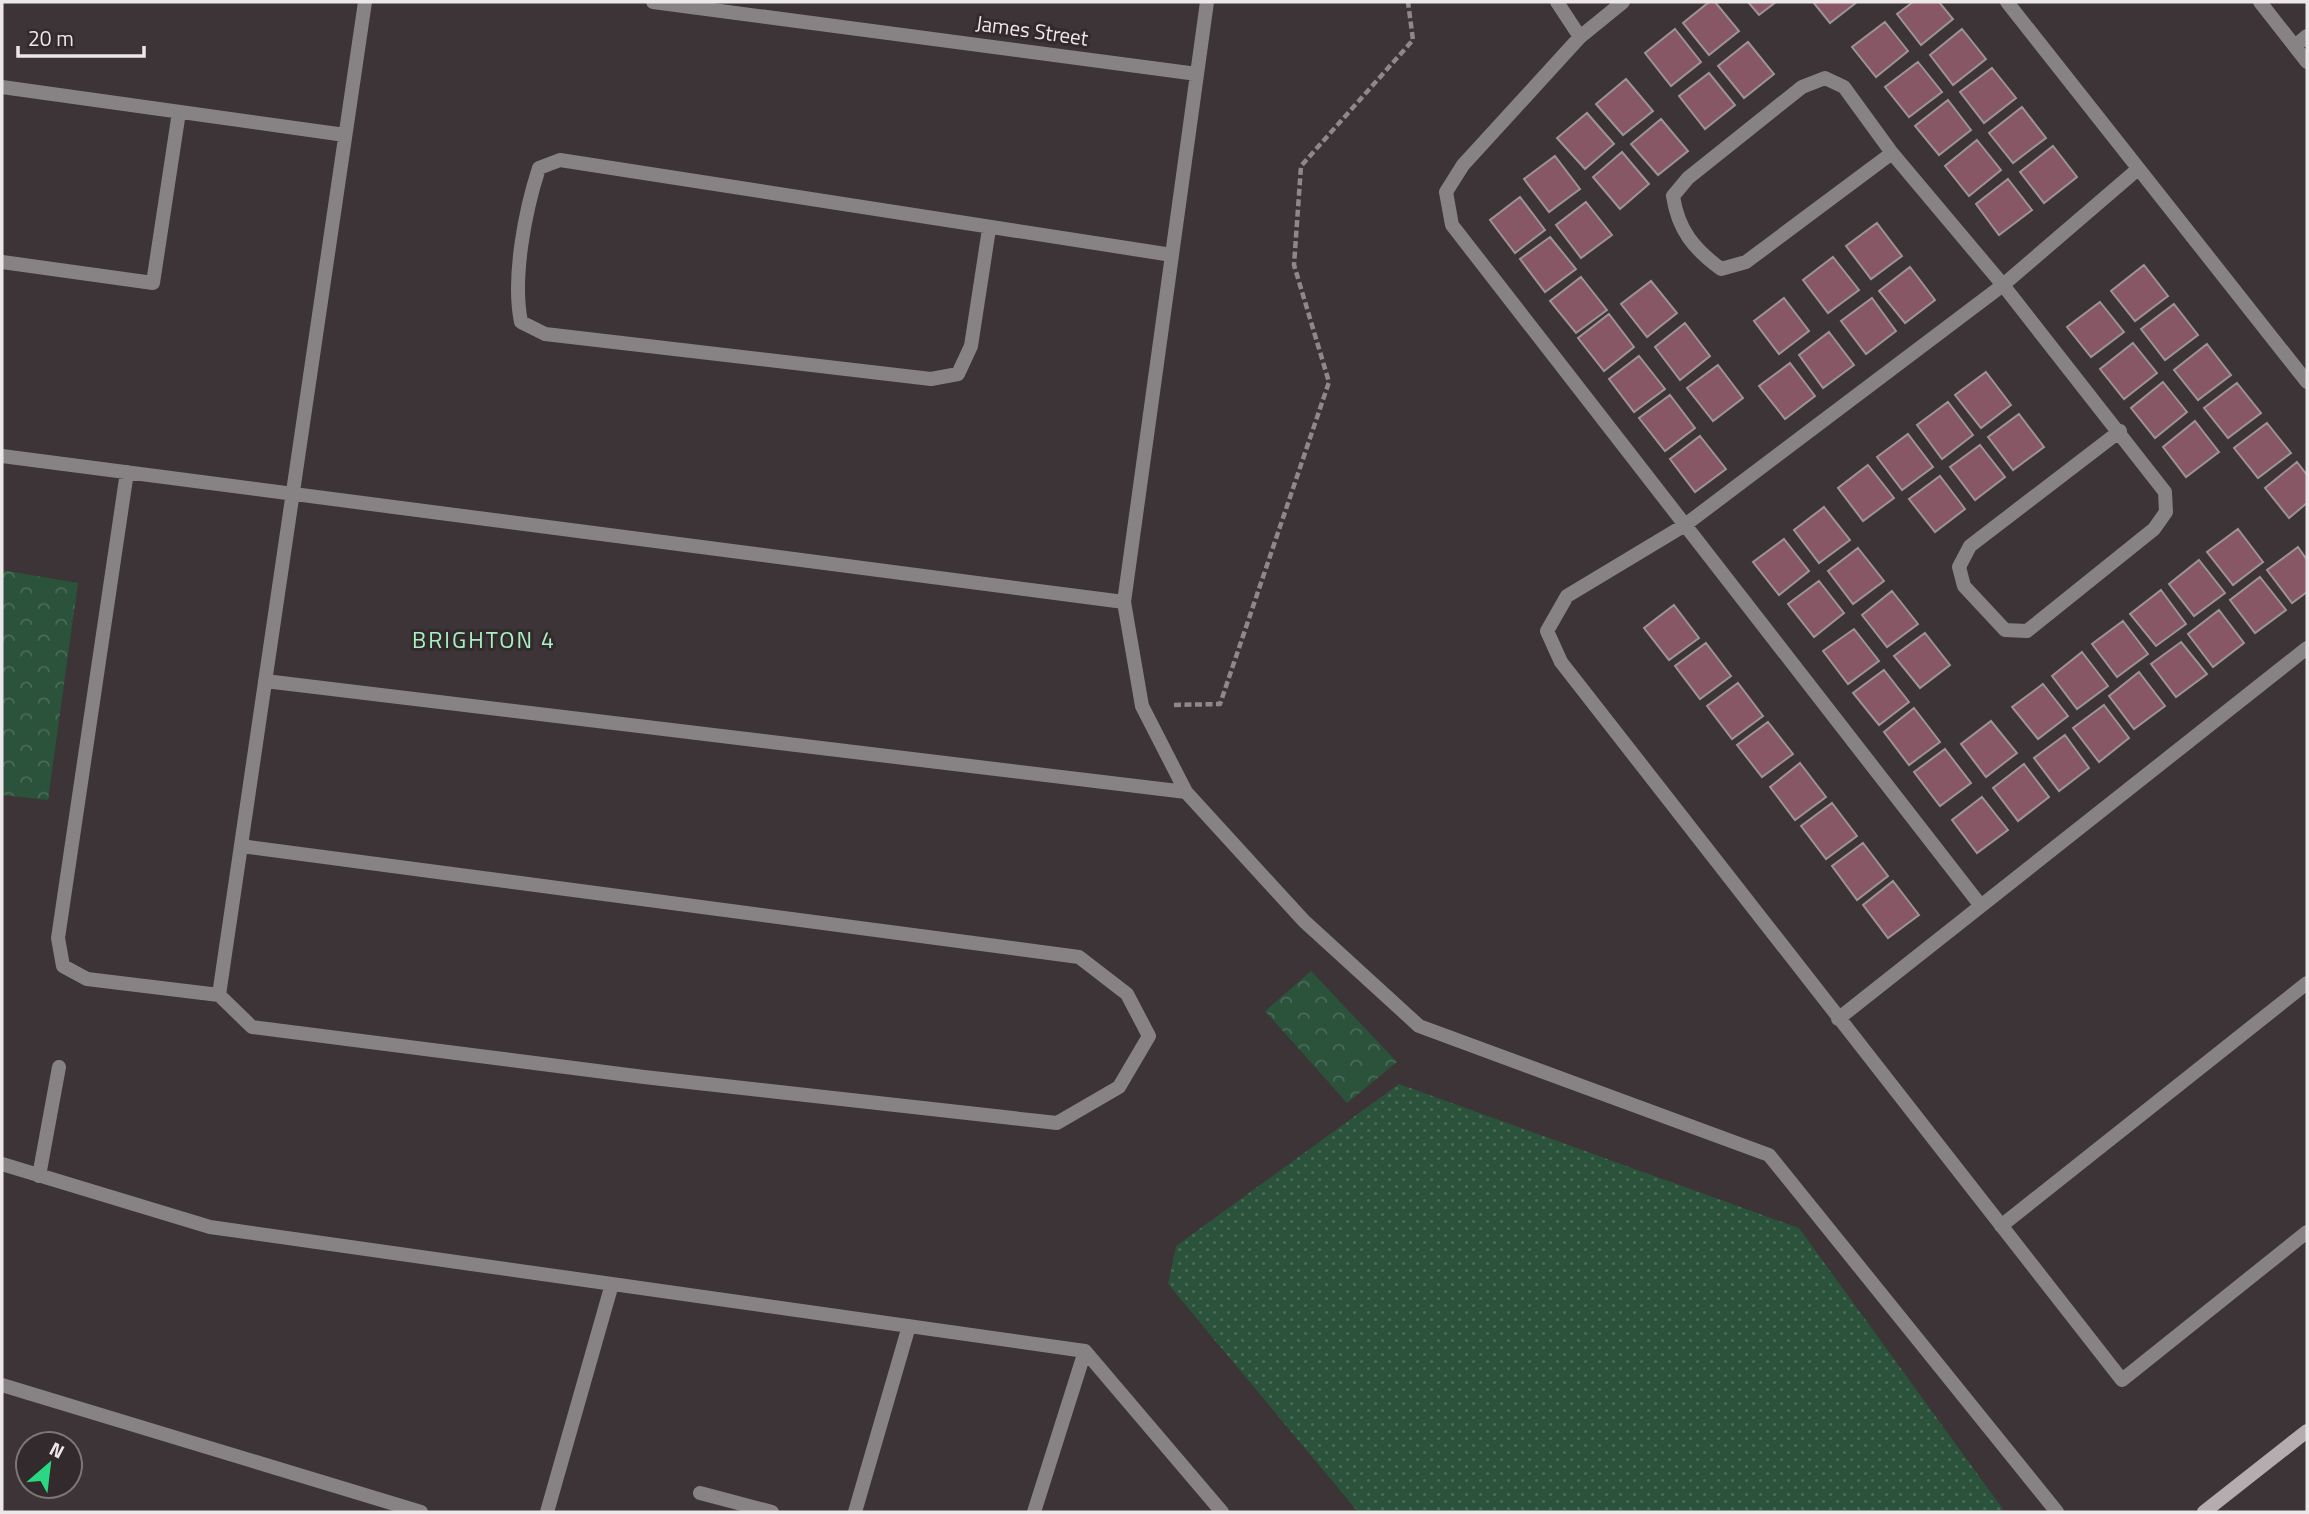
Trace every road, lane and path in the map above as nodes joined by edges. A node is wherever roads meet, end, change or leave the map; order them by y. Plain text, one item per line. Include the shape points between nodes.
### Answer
1 (365, 2) edge
2 (653, 2) edge
3 (1208, 2) edge
4 (1408, 2) edge
5 (1557, 2) edge
6 (1623, 2) edge
7 (2007, 2) edge
8 (2260, 2) edge
9 (2307, 36) edge
10 (1580, 37) junction
11 (2294, 46) junction
12 (2307, 62) edge
13 (1197, 74) junction
14 (2, 87) edge
15 (179, 112) junction
16 (345, 135) junction
17 (1892, 153) junction
18 (2138, 169) junction
19 (989, 229) junction
20 (1172, 255) junction
21 (2, 261) edge
22 (2003, 285) junction
23 (2307, 382) edge
24 (2120, 431) junction
25 (2, 456) edge
26 (127, 472) junction
27 (293, 494) junction
28 (1685, 525) junction
29 (1124, 602) junction
30 (2307, 648) edge
31 (265, 681) junction
32 (1142, 706) junction
33 (1185, 792) junction
34 (241, 846) junction
35 (1981, 906) junction
36 (2307, 983) edge
37 (219, 995) junction
38 (1838, 1020) junction
39 (59, 1067) dead end
40 (2, 1164) edge
41 (39, 1177) junction
42 (2001, 1226) junction
43 (2307, 1233) edge
44 (612, 1284) junction
45 (909, 1326) junction
46 (1085, 1351) junction
47 (2, 1385) edge
48 (2307, 1431) edge
49 (700, 1493) dead end
50 (741, 1508) edge
51 (421, 1512) edge
52 (547, 1512) edge
53 (772, 1512) edge
54 (855, 1512) edge
55 (1034, 1512) edge
56 (1222, 1512) edge
57 (2057, 1512) edge
58 (2204, 1512) edge

1 - 16 street
2 - 13 street, James Street
3 - 13 street
4 - 32 path via 1413,40 1301,166 1294,265 1329,382 1220,704
5 - 10 street
6 - 10 street
7 - 18 street
8 - 11 street
9 - 11 street
10 - 28 street via 1463,165 1446,192 1451,225
11 - 12 street
13 - 20 street
14 - 15 street
15 - 16 street
15 - 21 street via 153,283
16 - 27 street
17 - 17 street via 1745,262 1721,269 1702,255 1676,219 1673,196 1688,178 1802,87 1825,78 1844,87
17 - 22 street
18 - 22 street
18 - 23 street
19 - 19 street via 560,160 539,168 531,192 516,298 520,322 545,334 931,379 958,374 971,346
19 - 20 street
20 - 29 street
22 - 24 street
22 - 28 street
24 - 24 street via 1970,546 1958,568 1964,586 2005,630 2027,631 2154,529 2166,512 2165,492
25 - 26 street
26 - 27 street
26 - 37 street via 58,938 63,966 87,979
27 - 29 street
27 - 31 street
28 - 35 street
28 - 38 street via 1567,596 1547,631 1561,662
29 - 32 street
30 - 35 street
31 - 33 street
31 - 34 street
32 - 33 street
33 - 57 street via 1304,920 1419,1026 1769,1155
34 - 37 street
34 - 37 street via 1079,957 1127,994 1149,1036 1119,1087 1057,1123 251,1027
35 - 38 street
36 - 42 street
38 - 42 street
39 - 41 street
40 - 41 street
41 - 44 street via 210,1227
42 - 43 street via 2122,1380
44 - 45 street
44 - 52 street
45 - 46 street
45 - 54 street
46 - 55 street
46 - 56 street
47 - 51 street
48 - 58 main road
49 - 50 street
50 - 53 street

